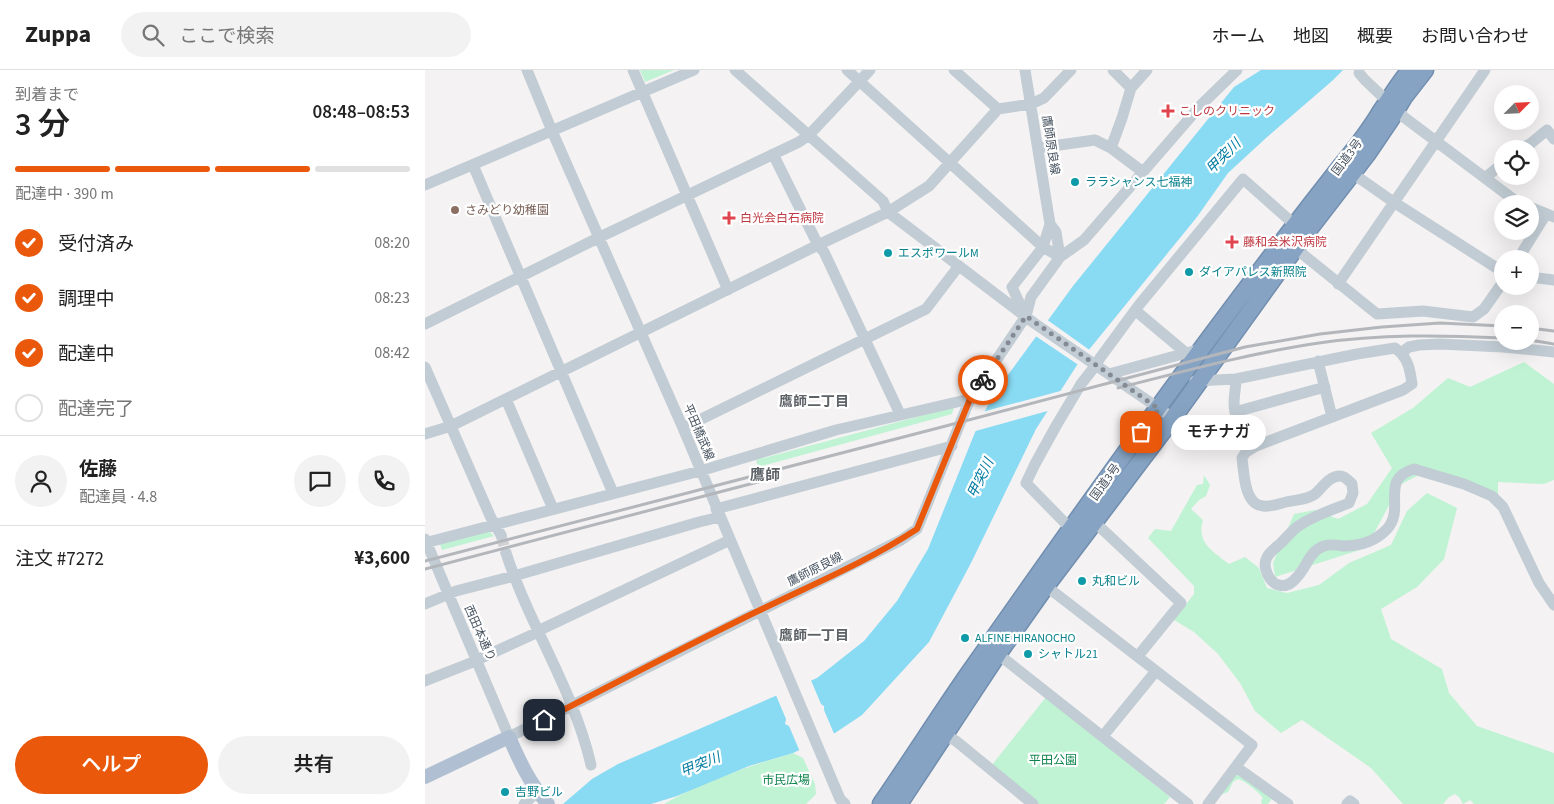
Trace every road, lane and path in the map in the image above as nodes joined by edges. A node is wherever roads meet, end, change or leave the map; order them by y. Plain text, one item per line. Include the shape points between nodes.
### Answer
1 (527, 70) edge
2 (633, 70) edge
3 (694, 70) edge
4 (735, 70) edge
5 (847, 70) edge
6 (870, 70) edge
7 (955, 70) edge
8 (1025, 70) edge
9 (1071, 70) edge
10 (1113, 70) edge
11 (1147, 70) edge
12 (1410, 70) edge
13 (1425, 70) edge
14 (1485, 70) edge
15 (1235, 71) edge
16 (1359, 73) dead end
17 (859, 81) junction
18 (1131, 88) junction
19 (643, 93) junction
20 (1031, 104) junction
21 (1392, 105) junction
22 (998, 109) junction
23 (552, 131) junction
24 (809, 135) junction
25 (1554, 139) edge
26 (1535, 140) edge
27 (1437, 142) junction
28 (1038, 148) junction
29 (1111, 148) junction
30 (773, 154) junction
31 (950, 163) junction
32 (473, 165) junction
33 (1494, 170) edge
34 (1143, 172) junction
35 (1351, 173) junction
36 (1485, 178) junction
37 (425, 185) edge
38 (687, 195) junction
39 (1508, 195) edge
40 (1395, 203) junction
41 (887, 212) junction
42 (1550, 216) edge
43 (1050, 224) junction
44 (1296, 226) junction
45 (600, 237) junction
46 (818, 245) junction
47 (1043, 247) junction
48 (1295, 248) junction
49 (1525, 250) edge
50 (1060, 256) junction
51 (1494, 266) edge
52 (958, 267) junction
53 (520, 277) junction
54 (1539, 278) edge
55 (1554, 280) edge
56 (1338, 284) junction
57 (1012, 287) junction
58 (728, 290) junction
59 (991, 291) junction
60 (1494, 295) edge
61 (1136, 311) junction
62 (1030, 320) junction
63 (425, 324) edge
64 (641, 333) junction
65 (864, 340) junction
66 (1203, 348) junction
67 (1401, 352) junction
68 (1554, 352) edge
69 (1186, 354) junction
70 (1318, 361) junction
71 (1094, 364) junction
72 (425, 367) edge
73 (561, 372) junction
74 (1109, 374) junction
75 (1180, 378) junction
76 (1236, 379) junction
77 (1199, 381) junction
78 (1325, 387) junction
79 (505, 399) junction
80 (970, 399) junction
81 (1159, 409) junction
82 (900, 414) junction
83 (1332, 417) junction
84 (1173, 418) junction
85 (451, 426) junction
86 (683, 428) junction
87 (425, 434) edge
88 (952, 446) junction
89 (700, 471) junction
90 (613, 493) junction
91 (553, 509) junction
92 (718, 513) junction
93 (1093, 522) junction
94 (495, 525) junction
95 (1070, 528) junction
96 (501, 536) tunnel mouth
97 (730, 540) junction
98 (425, 542) edge
99 (506, 553) tunnel mouth
100 (514, 576) junction
101 (1046, 586) junction
102 (448, 594) junction
103 (425, 604) edge
104 (1554, 605) edge
105 (760, 610) junction
106 (539, 631) junction
107 (998, 654) junction
108 (1138, 656) junction
109 (477, 660) junction
110 (1156, 671) junction
111 (425, 681) edge
112 (572, 706) junction
113 (945, 735) junction
114 (1103, 736) junction
115 (509, 738) junction
116 (591, 765) dead end
117 (1236, 767) junction
118 (425, 777) edge
119 (537, 792) junction
120 (1174, 800) edge
121 (839, 802) edge
122 (524, 804) edge
123 (547, 804) edge
124 (881, 804) edge
125 (899, 804) edge
126 (1033, 804) edge
127 (1188, 804) edge
128 (1208, 804) edge
129 (1288, 804) edge
130 (1347, 804) edge
131 (1353, 804) edge

1 - 23 street, 平田橋武線
2 - 19 street
3 - 19 street
4 - 24 street
5 - 17 street
6 - 17 street
7 - 22 street
8 - 20 street, 鷹師原良線
9 - 20 street via 1043,98
10 - 18 street
11 - 18 street
12 - 21 highway, 国道3号 via 1394,90
13 - 21 highway, 国道3号 via 1403,97
14 - 27 street
15 - 34 street
16 - 21 street
17 - 24 street
17 - 31 street
18 - 29 street
19 - 23 street
19 - 38 street
20 - 22 street
20 - 28 street, 鷹師原良線
21 - 27 street
21 - 35 highway, 国道3号 via 1368,153
21 - 44 highway, 国道3号 via 1381,111
22 - 31 street
23 - 32 street
23 - 45 street, 平田橋武線
24 - 30 street
24 - 41 street via 883,201
25 - 26 street via 1547,130
27 - 36 street
27 - 40 street
28 - 29 street via 1095,140
28 - 43 street, 鷹師原良線
29 - 34 street
30 - 38 street
30 - 46 street
31 - 41 street via 929,186
31 - 47 street
32 - 37 street
32 - 53 street
33 - 36 street
34 - 50 street via 1084,240
35 - 40 street
35 - 48 highway, 国道3号
36 - 39 street
38 - 45 street
38 - 58 street
40 - 51 street
40 - 56 street
41 - 46 street
41 - 52 street
42 - 49 street
43 - 47 street, 鷹師原良線
43 - 50 street, 鷹師原良線 via 1056,232
44 - 61 street via 1243,179
44 - 66 highway, 国道3号
45 - 53 street
45 - 64 street, 平田橋武線
46 - 58 street
46 - 65 street
47 - 50 street
47 - 57 street, 鷹師原良線
48 - 56 street
48 - 77 highway, 国道3号
50 - 62 street, 鷹師原良線 via 1031,297
52 - 59 street
52 - 65 street via 926,309
53 - 63 street
53 - 73 street
54 - 55 street
56 - 60 street via 1377,314 1423,310 1473,317
57 - 59 street
57 - 62 street
58 - 64 street
59 - 62 street
61 - 69 street
61 - 71 street
62 - 71 street
62 - 80 street, 鷹師原良線
64 - 73 street
64 - 86 street, 平田橋武線
65 - 82 street
65 - 86 street
66 - 69 street
66 - 75 highway, 国道3号
67 - 68 street via 1409,347 1440,344
67 - 70 street via 1395,348
67 - 83 street via 1409,366 1412,384
69 - 74 street
70 - 76 street
70 - 78 street
71 - 74 street
71 - 95 street via 1027,483
72 - 85 street
73 - 79 street
73 - 90 street
74 - 81 street
75 - 77 street
75 - 81 highway, 国道3号
76 - 77 street
76 - 78 street via 1232,403 1235,412
77 - 84 highway, 国道3号
78 - 83 street
79 - 85 street
79 - 91 street
80 - 82 street
80 - 88 street, 鷹師原良線
81 - 84 street
81 - 95 highway, 国道3号
82 - 89 street
83 - 104 street via 1256,446 1242,458 1245,486 1252,502 1257,505 1270,506 1306,498 1340,476 1352,484 1349,503 1297,527 1268,553 1264,564 1273,583 1281,586 1297,578 1313,552 1324,546 1361,545 1387,530 1394,512 1398,476 1414,469 1492,496 1503,507 1539,583
84 - 93 highway, 国道3号
85 - 87 street
85 - 94 street
86 - 89 street, 平田橋武線
88 - 92 street
88 - 105 street, 鷹師原良線 via 917,529 859,562
89 - 90 street
89 - 92 street, 平田橋武線
90 - 91 street
91 - 94 street
92 - 97 street, 平田橋武線
92 - 100 street via 699,522
93 - 101 highway, 国道3号
93 - 108 street via 1181,603
94 - 96 street
94 - 98 street
95 - 124 highway, 国道3号
97 - 105 street, 平田橋武線
97 - 106 street
98 - 102 street, 西田本通り
99 - 100 street
100 - 102 street
100 - 106 street
101 - 107 highway, 国道3号
101 - 108 street
102 - 103 street
102 - 109 street, 西田本通り
105 - 112 street, 鷹師原良線
105 - 121 street, 平田橋武線
106 - 109 street
106 - 112 street
107 - 113 highway, 国道3号
107 - 114 street
108 - 110 street
109 - 111 street
109 - 115 street, 西田本通り
110 - 114 street
110 - 117 street via 1252,745
112 - 115 street, 鷹師原良線
112 - 116 street
113 - 125 highway, 国道3号
113 - 126 street
114 - 120 street
115 - 118 main road
115 - 119 main road
117 - 128 street
117 - 129 street
119 - 122 street
119 - 123 main road
120 - 127 street
130 - 131 street via 1350,801

